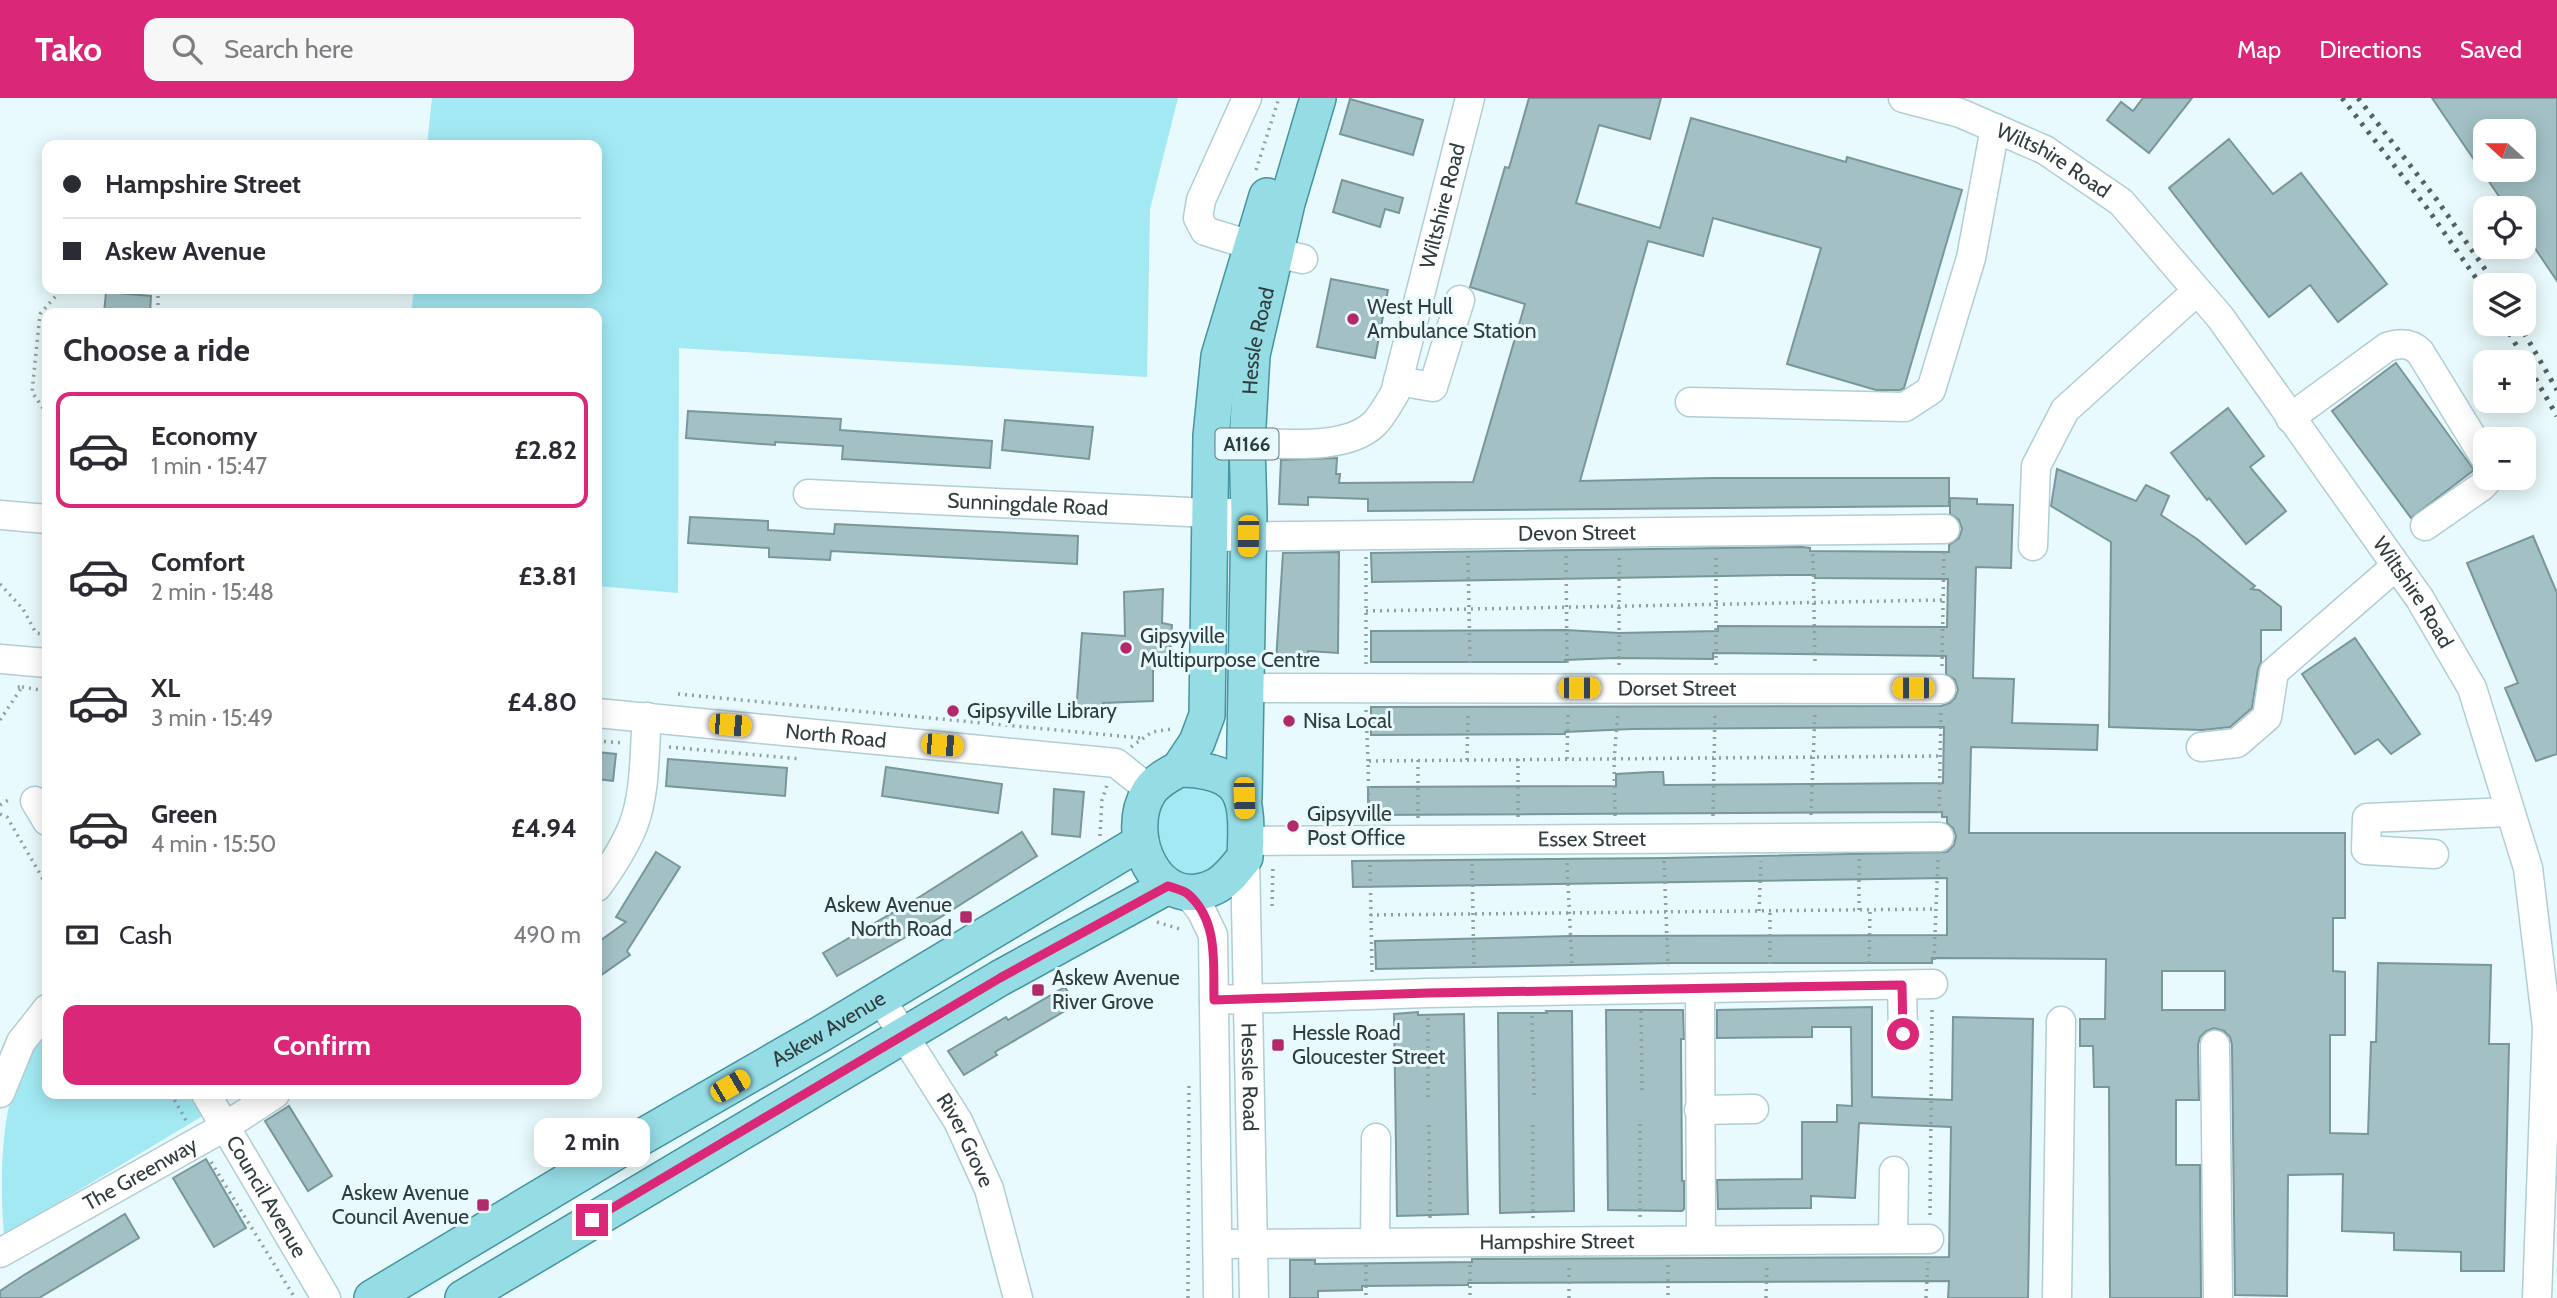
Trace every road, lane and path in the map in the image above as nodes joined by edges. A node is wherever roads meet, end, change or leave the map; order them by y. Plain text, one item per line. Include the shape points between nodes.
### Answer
1 (1247, 98) edge
2 (1297, 98) edge
3 (1318, 98) edge
4 (1470, 98) edge
5 (1903, 98) edge
6 (1982, 115) edge
7 (1277, 253) junction
8 (2197, 291) junction
9 (58, 294) edge
10 (1460, 300) dead end
11 (45, 308) edge
12 (42, 312) edge
13 (1398, 381) junction
14 (1690, 402) dead end
15 (42, 407) edge
16 (2290, 418) junction
17 (2473, 438) edge
18 (1247, 443) junction
19 (2476, 490) edge
20 (808, 494) dead end
21 (0, 515) edge
22 (42, 519) edge
23 (1208, 525) junction
24 (1248, 525) junction
25 (2425, 526) dead end
26 (1945, 529) joint
27 (1813, 542) dead end
28 (1620, 543) dead end
29 (1716, 543) dead end
30 (1468, 544) dead end
31 (1566, 544) dead end
32 (1366, 545) dead end
33 (2034, 546) dead end
34 (2396, 566) junction
35 (0, 584) edge
36 (1943, 600) junction
37 (1812, 601) junction
38 (1714, 605) junction
39 (1619, 606) junction
40 (1567, 607) junction
41 (1470, 609) junction
42 (1366, 611) junction
43 (42, 635) edge
44 (0, 659) edge
45 (42, 663) edge
46 (1716, 664) dead end
47 (1815, 664) dead end
48 (1619, 665) dead end
49 (1470, 666) dead end
50 (1567, 666) dead end
51 (1366, 667) dead end
52 (11, 686) dead end
53 (22, 687) junction
54 (1245, 688) junction
55 (1941, 688) junction
56 (42, 690) edge
57 (665, 693) dead end
58 (1815, 700) dead end
59 (1366, 701) dead end
60 (1468, 701) dead end
61 (1568, 701) dead end
62 (1619, 701) dead end
63 (1715, 701) dead end
64 (602, 713) edge
65 (647, 717) junction
66 (0, 720) edge
67 (1143, 738) dead end
68 (2201, 747) dead end
69 (1940, 756) junction
70 (1813, 757) junction
71 (1714, 758) junction
72 (1567, 759) junction
73 (1614, 759) junction
74 (1418, 760) junction
75 (1467, 760) junction
76 (1518, 760) junction
77 (1368, 761) junction
78 (1179, 769) junction
79 (1150, 790) junction
80 (1244, 798) junction
81 (2510, 812) junction
82 (0, 814) edge
83 (1811, 817) dead end
84 (1615, 818) dead end
85 (1713, 818) dead end
86 (1518, 819) dead end
87 (1369, 820) dead end
88 (1418, 820) dead end
89 (1938, 837) junction
90 (1141, 842) junction
91 (1245, 849) junction
92 (1860, 851) dead end
93 (1761, 852) dead end
94 (1664, 853) dead end
95 (1566, 854) dead end
96 (2434, 854) dead end
97 (1472, 855) dead end
98 (1370, 856) dead end
99 (42, 877) edge
100 (602, 880) edge
101 (1177, 889) junction
102 (1935, 909) junction
103 (1859, 910) junction
104 (1870, 910) junction
105 (1759, 911) junction
106 (1770, 911) junction
107 (1667, 912) junction
108 (1570, 913) junction
109 (1473, 914) junction
110 (1371, 915) junction
111 (1868, 968) dead end
112 (1770, 970) dead end
113 (1668, 971) dead end
114 (1573, 973) dead end
115 (1474, 974) dead end
116 (1372, 976) dead end
117 (1933, 984) junction
118 (1902, 985) junction
119 (1700, 989) junction
120 (880, 998) junction
121 (1248, 999) junction
122 (1214, 1000) junction
123 (1641, 1002) dead end
124 (1532, 1003) dead end
125 (1429, 1005) dead end
126 (42, 1015) edge
127 (2061, 1021) dead end
128 (1903, 1034) dead end
129 (904, 1036) junction
130 (2215, 1045) dead end
131 (1189, 1081) dead end
132 (1642, 1092) dead end
133 (0, 1093) edge
134 (1534, 1095) dead end
135 (1428, 1097) dead end
136 (174, 1099) edge
137 (209, 1099) edge
138 (267, 1099) edge
139 (1754, 1109) dead end
140 (1699, 1110) junction
141 (1640, 1120) dead end
142 (1533, 1123) dead end
143 (1429, 1125) dead end
144 (226, 1126) junction
145 (1376, 1138) dead end
146 (198, 1141) junction
147 (1894, 1171) dead end
148 (1893, 1239) junction
149 (1929, 1239) junction
150 (1640, 1240) junction
151 (1700, 1240) junction
152 (1430, 1241) junction
153 (1533, 1241) junction
154 (1253, 1242) junction
155 (1219, 1244) junction
156 (1, 1249) edge
157 (1371, 1253) junction
158 (1668, 1262) dead end
159 (1767, 1262) dead end
160 (1470, 1263) dead end
161 (1570, 1263) dead end
162 (295, 1298) edge
163 (326, 1298) edge
164 (372, 1298) edge
165 (463, 1298) edge
166 (1018, 1298) edge
167 (1188, 1298) edge
168 (1218, 1298) edge
169 (1254, 1298) edge
170 (1366, 1298) edge
171 (1470, 1298) edge
172 (1569, 1298) edge
173 (1668, 1298) edge
174 (1766, 1298) edge
175 (1926, 1298) edge
176 (2057, 1298) edge
177 (2218, 1298) edge
178 (2537, 1298) edge

1 - 7 street via 1201,200 1198,218 1205,231
2 - 7 main road, Hessle Road / A1166
3 - 7 main road, Hessle Road / A1166
4 - 13 street, Wiltshire Road via 1413,271
5 - 6 street, Wiltshire Road
6 - 8 street, Wiltshire Road via 2045,150 2121,202
6 - 14 street via 1971,258 1931,390 1905,407
7 - 18 main road, Hessle Road / A1166 via 1252,355
7 - 23 main road, Hessle Road / A1166 via 1219,356 1210,436
8 - 16 street, Wiltshire Road
8 - 33 street via 2065,410 2036,466
9 - 11 path
10 - 13 street via 1433,387
12 - 15 path via 32,392
13 - 18 street, Wiltshire Road via 1373,425 1346,440
16 - 17 street via 2387,347 2400,343 2420,352
16 - 34 street, Wiltshire Road
18 - 24 main road, Hessle Road / A1166
19 - 25 street
20 - 23 street, Sunningdale Road
21 - 22 street
23 - 24 street, Sunningdale Road
23 - 78 main road, Hessle Road / A1166 via 1207,715 1197,742
24 - 26 street, Devon Street
24 - 54 main road, Hessle Road / A1166
26 - 36 path
27 - 37 path
28 - 39 path
29 - 38 path
30 - 41 path
31 - 40 path
32 - 42 path
34 - 68 street via 2274,672 2267,718 2238,743
34 - 81 street, Wiltshire Road via 2472,688
35 - 43 path via 23,609 36,634
36 - 37 path
36 - 55 path
37 - 38 path
37 - 47 path
38 - 39 path
38 - 46 path
39 - 40 path
39 - 48 path
40 - 41 path
40 - 50 path
41 - 42 path
41 - 49 path
42 - 51 path
44 - 45 street
52 - 53 path
53 - 56 path
53 - 66 path
54 - 55 street, Dorset Street
54 - 80 main road, Hessle Road / A1166
55 - 69 path
57 - 67 path
58 - 70 path
59 - 77 path
60 - 75 path
61 - 72 path
62 - 73 path
63 - 71 path
64 - 65 street, North Road
65 - 79 street, North Road via 1116,763
65 - 100 street via 633,825
69 - 70 path
69 - 89 path
70 - 71 path
70 - 83 path
71 - 73 path
71 - 85 path
72 - 73 path
72 - 76 path
73 - 84 path
74 - 75 path
74 - 77 path
74 - 88 path
75 - 76 path
76 - 86 path
77 - 87 path
78 - 79 main road
78 - 80 main road via 1216,774 1230,781
79 - 90 main road via 1140,818
80 - 91 main road
81 - 96 street via 2367,818 2366,850
81 - 178 street, Wiltshire Road via 2528,868 2547,1027
82 - 99 path via 7,817
89 - 91 street, Essex Street
89 - 102 path
90 - 101 main road via 1156,876
90 - 120 main road, Askew Avenue
91 - 101 main road via 1216,886 1203,891
91 - 121 street, Hessle Road
92 - 103 path
93 - 105 path
94 - 107 path
95 - 108 path
97 - 109 path
98 - 110 path
101 - 122 street, Hessle Road via 1201,910 1213,935
101 - 129 main road via 1000,978
102 - 104 path
102 - 117 path
103 - 104 path
103 - 106 path
104 - 111 path
105 - 106 path
105 - 107 path
106 - 112 path
107 - 108 path
107 - 113 path
108 - 109 path
108 - 114 path
109 - 110 path
109 - 115 path
110 - 116 path
117 - 118 street
117 - 149 path
118 - 119 street
118 - 128 street
119 - 121 street
119 - 140 street
120 - 129 street, River Grove
120 - 164 main road, Askew Avenue
121 - 122 street
121 - 154 street, Hessle Road
122 - 155 street, Hessle Road
123 - 132 path
124 - 134 path
125 - 135 path
126 - 133 street via 21,1042
127 - 176 street
129 - 165 main road
129 - 166 street, River Grove via 958,1121 989,1189
130 - 177 street
131 - 167 path
136 - 146 path
137 - 144 street, Council Avenue
138 - 144 street, The Greenway
139 - 140 street
140 - 151 street
141 - 150 path
142 - 153 path
143 - 152 path
144 - 146 street, The Greenway
144 - 163 street, Council Avenue
145 - 157 street
146 - 156 street, The Greenway
146 - 162 path
147 - 148 street
148 - 149 street, Hampshire Street
148 - 151 street, Hampshire Street
149 - 175 path
150 - 151 street, Hampshire Street
150 - 153 street, Hampshire Street
152 - 153 street, Hampshire Street
152 - 157 street, Hampshire Street
154 - 155 street, Hampshire Street
154 - 157 street, Hampshire Street
154 - 169 street, Hessle Road
155 - 168 street, Hessle Road
157 - 170 path
158 - 173 path
159 - 174 path
160 - 171 path
161 - 172 path

